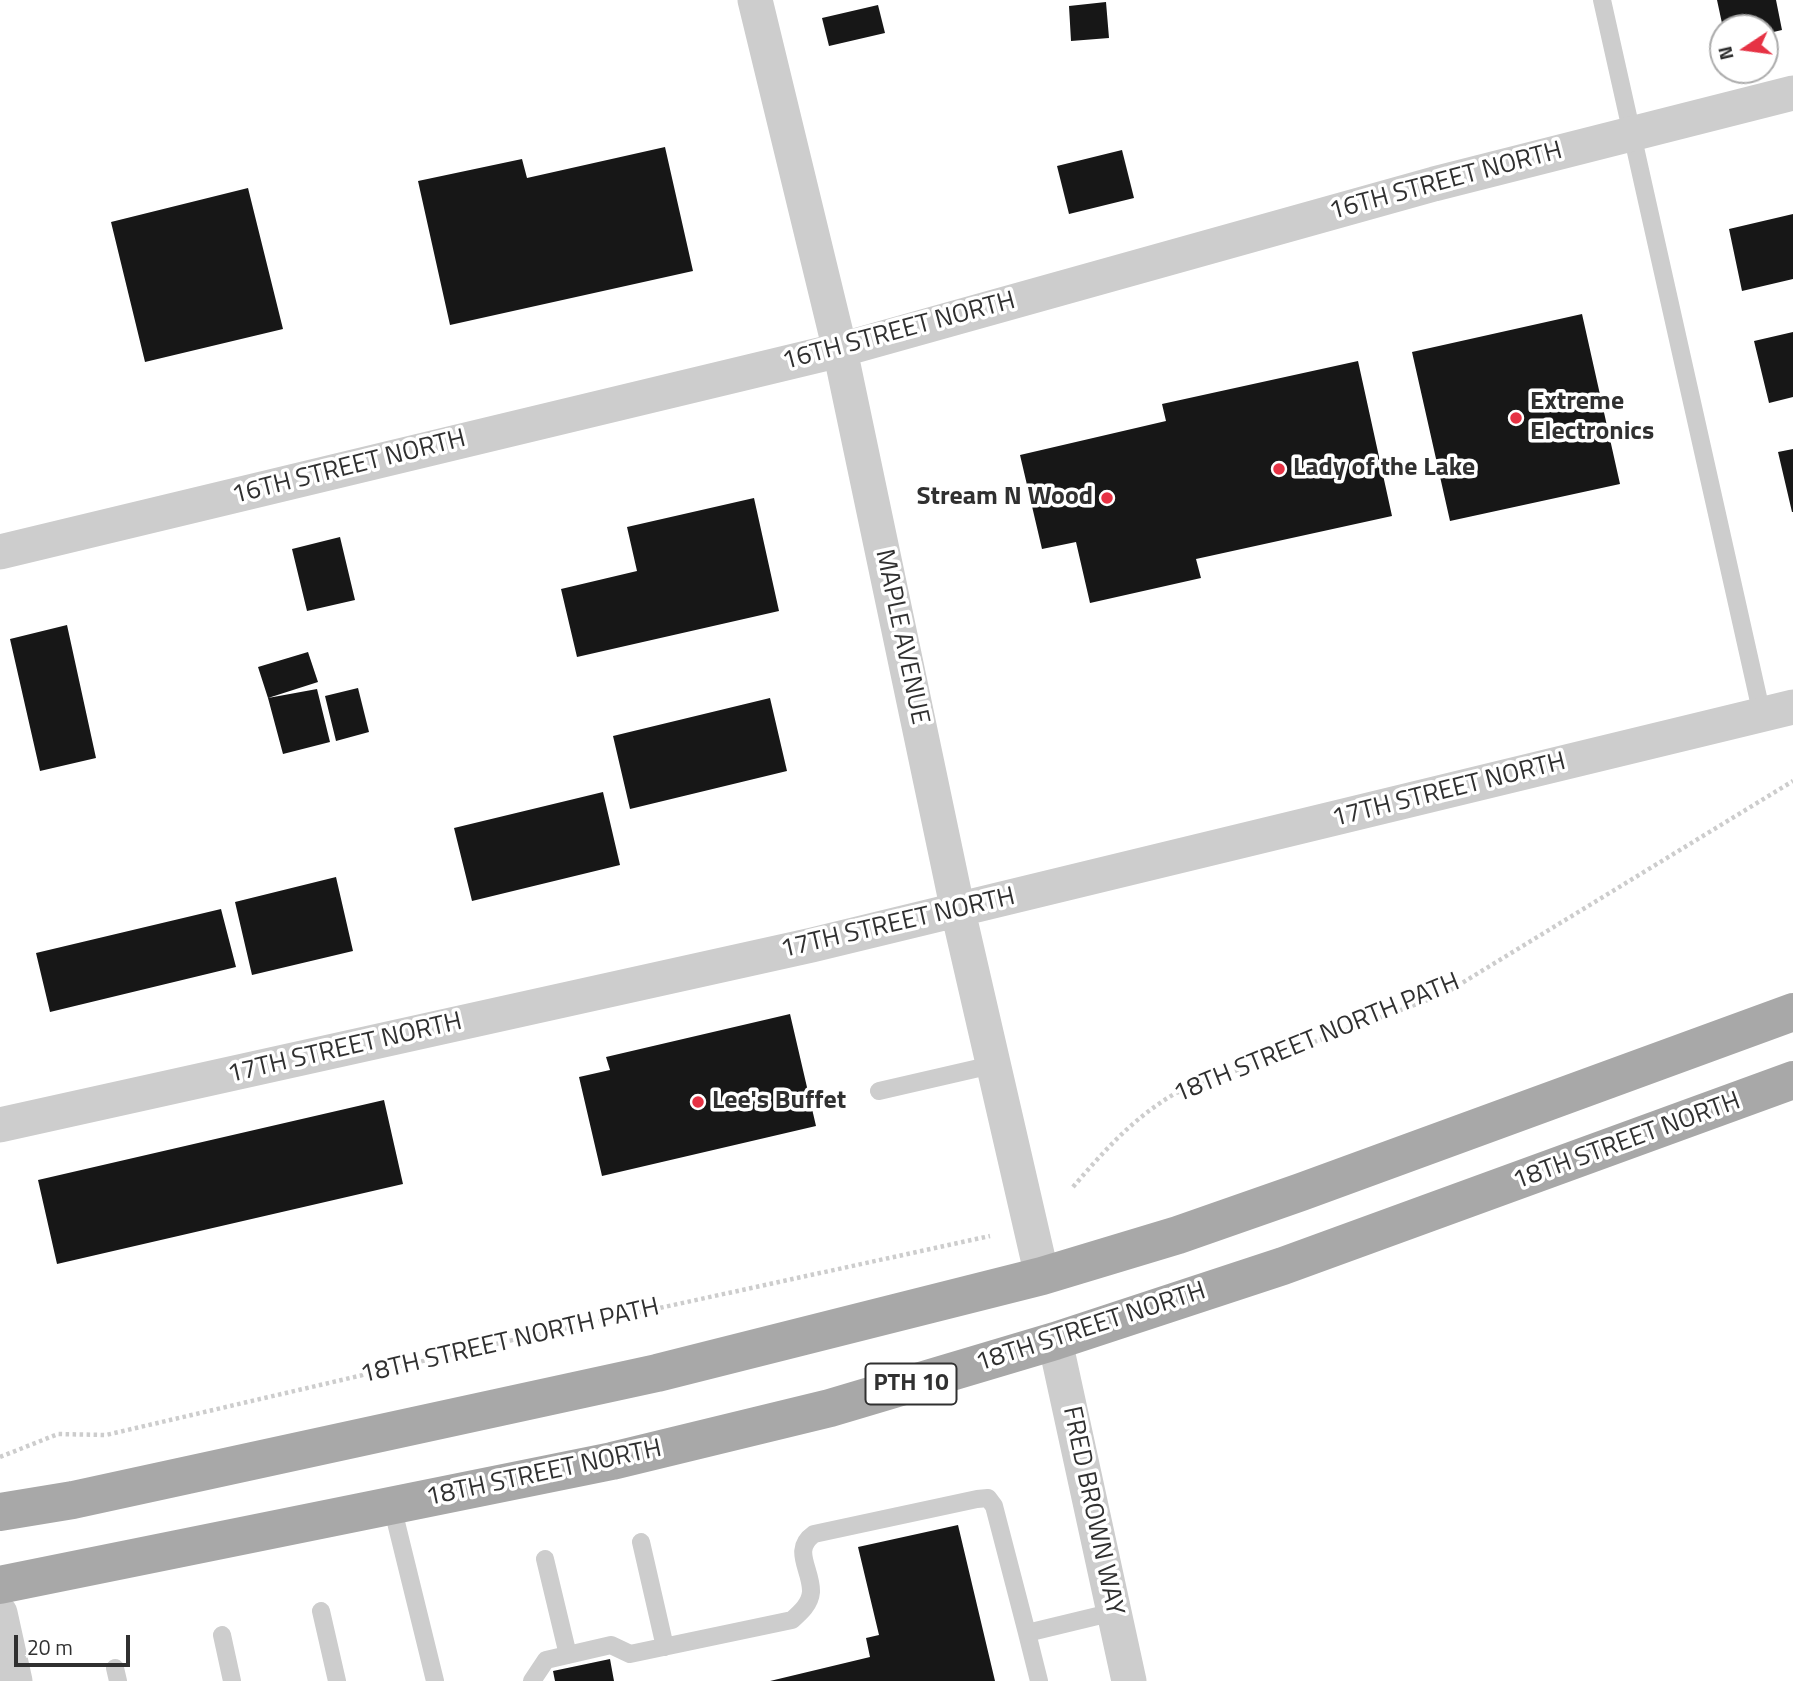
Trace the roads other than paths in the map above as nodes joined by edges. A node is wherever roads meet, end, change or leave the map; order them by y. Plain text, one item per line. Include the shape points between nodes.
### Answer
1 (755, 0) edge
2 (1602, 0) edge
3 (1793, 93) edge
4 (1632, 134) junction
5 (840, 350) junction
6 (0, 552) edge
7 (1777, 711) edge
8 (958, 911) junction
9 (1793, 1012) edge
10 (992, 1065) junction
11 (1793, 1080) edge
12 (879, 1091) dead end
13 (0, 1125) edge
14 (1042, 1276) junction
15 (1055, 1341) junction
16 (392, 1506) junction
17 (0, 1512) edge
18 (641, 1542) dead end
19 (545, 1559) dead end
20 (0, 1585) edge
21 (321, 1611) dead end
22 (1114, 1612) junction
23 (0, 1613) edge
24 (1027, 1633) junction
25 (222, 1635) dead end
26 (666, 1647) junction
27 (568, 1655) junction
28 (15, 1681) edge
29 (232, 1681) edge
30 (337, 1681) edge
31 (435, 1681) edge
32 (531, 1681) edge
33 (1039, 1681) edge
34 (1129, 1681) edge

1 - 5 street, MAPLE AVENUE
2 - 4 lane
3 - 4 street, 16TH STREET NORTH
4 - 5 street, 16TH STREET NORTH via 1434,184
4 - 7 lane
5 - 6 street, 16TH STREET NORTH
5 - 8 street, MAPLE AVENUE
7 - 8 street, 17TH STREET NORTH
8 - 10 street, MAPLE AVENUE
8 - 13 street, 17TH STREET NORTH
9 - 14 main road via 1301,1192
10 - 12 lane
10 - 14 street, MAPLE AVENUE
11 - 15 main road, 18TH STREET NORTH / PTH 10 via 1309,1257
14 - 17 main road via 657,1373
15 - 16 main road, 18TH STREET NORTH / PTH 10 via 748,1430
15 - 22 street, FRED BROWN WAY
16 - 20 main road, 18TH STREET NORTH / PTH 10
16 - 31 lane
18 - 26 lane
19 - 27 lane
21 - 30 lane
22 - 24 lane
22 - 34 street, FRED BROWN WAY
23 - 28 street
24 - 26 lane via 994,1506 988,1498 814,1534 802,1550 811,1591 807,1605 792,1620
24 - 33 lane
25 - 29 lane
26 - 27 lane via 630,1654 611,1645
27 - 32 lane via 546,1660

